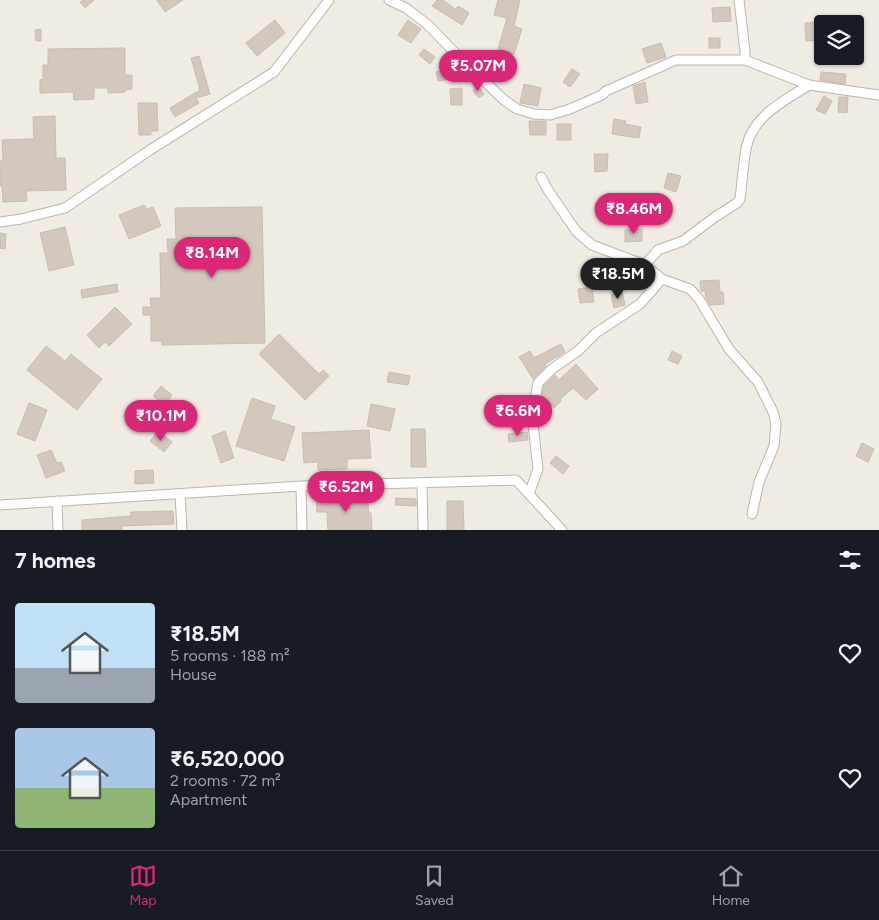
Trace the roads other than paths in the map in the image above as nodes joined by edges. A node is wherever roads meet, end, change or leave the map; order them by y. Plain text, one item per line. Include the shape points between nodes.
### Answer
1 (329, 0) edge
2 (389, 0) edge
3 (739, 0) edge
4 (745, 60) junction
5 (809, 85) junction
6 (879, 95) edge
7 (541, 177) dead end
8 (0, 222) edge
9 (645, 265) junction
10 (662, 279) junction
11 (422, 483) junction
12 (301, 486) junction
13 (180, 494) junction
14 (529, 494) junction
15 (57, 501) junction
16 (0, 504) edge
17 (752, 514) dead end
18 (58, 530) edge
19 (182, 530) edge
20 (302, 530) edge
21 (423, 530) edge
22 (562, 530) edge

1 - 8 street via 274,72 65,208
2 - 4 street via 427,24 504,100 517,109 534,114 570,110 676,60
3 - 4 street
4 - 5 street
5 - 6 street
5 - 9 street via 769,111 756,125 746,147 738,203 683,242 658,250
7 - 9 street via 576,231 592,245
9 - 10 street
10 - 14 street via 640,304 596,332 538,383 532,415 538,469
10 - 17 street via 690,289 699,299 729,349 758,382 773,412 776,423 774,446 759,482
11 - 12 street
11 - 14 street via 516,480
11 - 21 street
12 - 13 street
12 - 20 street
13 - 15 street
13 - 19 street
14 - 22 street
15 - 16 street
15 - 18 street

